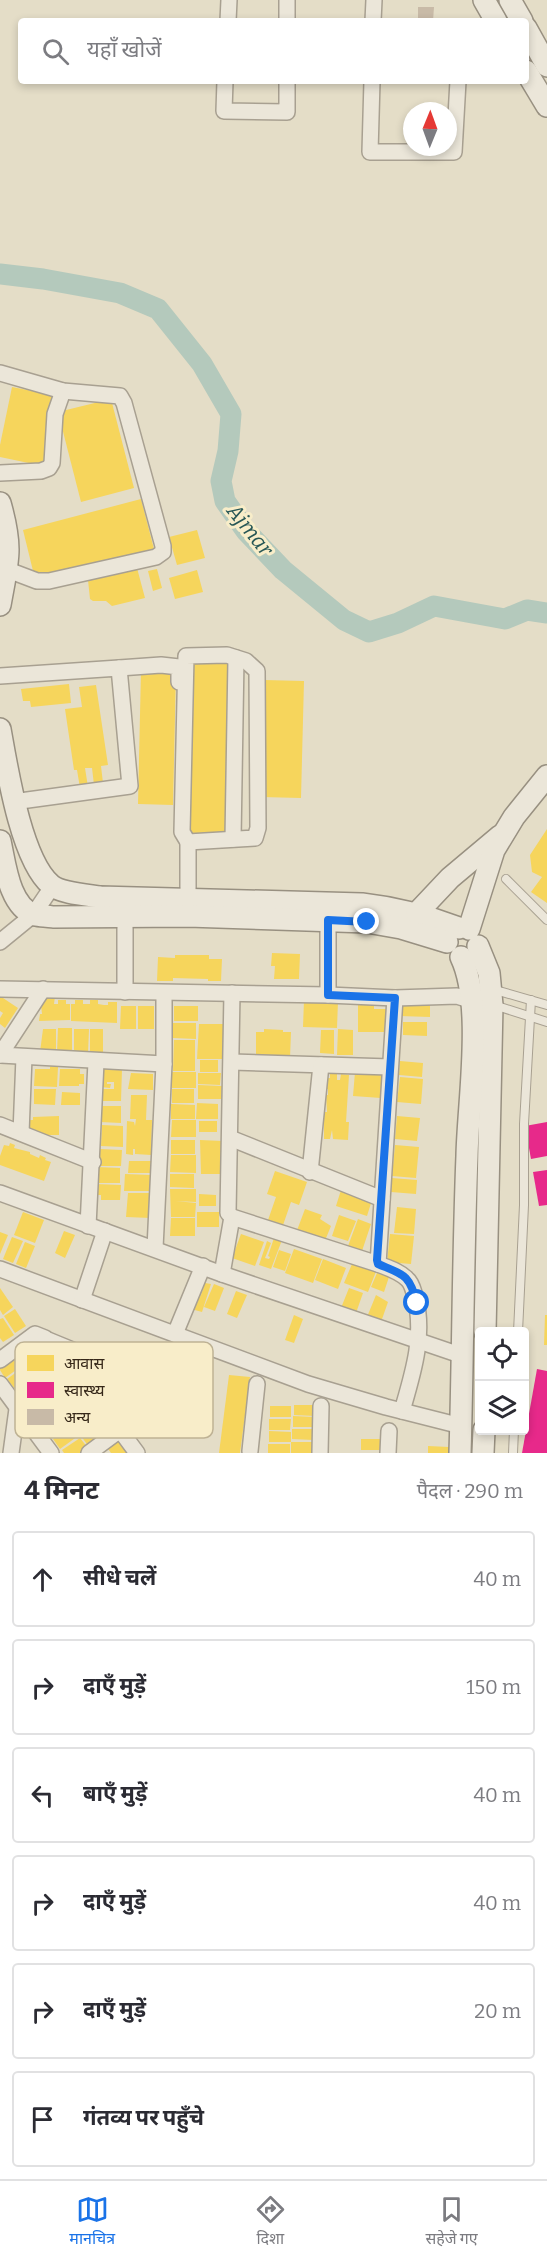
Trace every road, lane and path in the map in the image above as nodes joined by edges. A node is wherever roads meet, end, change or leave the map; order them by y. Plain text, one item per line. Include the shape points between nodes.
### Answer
1 (230, 0) edge
2 (287, 0) edge
3 (374, 0) edge
4 (484, 0) edge
5 (510, 0) edge
6 (228, 18) edge
7 (287, 18) edge
8 (373, 18) edge
9 (494, 18) edge
10 (520, 18) edge
11 (529, 33) edge
12 (547, 66) edge
13 (529, 76) edge
14 (225, 84) edge
15 (287, 84) edge
16 (372, 84) edge
17 (458, 84) edge
18 (547, 106) edge
19 (0, 373) edge
20 (63, 391) junction
21 (0, 473) edge
22 (0, 504) edge
23 (4, 588) edge
24 (236, 658) junction
25 (119, 668) junction
26 (0, 676) edge
27 (0, 729) edge
28 (547, 777) edge
29 (13, 802) junction
30 (177, 802) dead end
31 (505, 832) junction
32 (233, 839) junction
33 (0, 841) edge
34 (188, 842) junction
35 (506, 879) dead end
36 (52, 887) junction
37 (188, 908) junction
38 (417, 913) junction
39 (33, 915) junction
40 (125, 916) junction
41 (328, 920) junction
42 (547, 920) edge
43 (463, 940) junction
44 (0, 942) edge
45 (0, 989) edge
46 (42, 989) junction
47 (125, 992) junction
48 (164, 993) junction
49 (232, 993) junction
50 (328, 995) junction
51 (477, 996) junction
52 (395, 998) junction
53 (531, 1000) junction
54 (547, 1005) edge
55 (529, 1017) junction
56 (547, 1022) edge
57 (0, 1055) edge
58 (24, 1057) junction
59 (96, 1062) junction
60 (231, 1062) junction
61 (164, 1064) junction
62 (321, 1065) junction
63 (390, 1067) junction
64 (0, 1125) edge
65 (21, 1133) junction
66 (230, 1138) junction
67 (93, 1162) junction
68 (310, 1172) junction
69 (0, 1193) edge
70 (382, 1199) junction
71 (232, 1217) junction
72 (88, 1226) junction
73 (105, 1231) junction
74 (155, 1248) junction
75 (378, 1264) junction
76 (202, 1266) junction
77 (0, 1269) edge
78 (222, 1274) junction
79 (82, 1300) junction
80 (485, 1327) edge
81 (518, 1327) edge
82 (175, 1334) junction
83 (45, 1338) junction
84 (419, 1341) junction
85 (24, 1342) edge
86 (48, 1342) edge
87 (54, 1342) edge
88 (196, 1342) edge
89 (213, 1348) edge
90 (15, 1349) edge
91 (463, 1356) junction
92 (0, 1360) edge
93 (0, 1384) edge
94 (257, 1384) dead end
95 (15, 1406) edge
96 (321, 1406) dead end
97 (402, 1411) junction
98 (15, 1424) edge
99 (461, 1426) junction
100 (389, 1431) dead end
101 (484, 1435) edge
102 (514, 1435) edge
103 (39, 1438) edge
104 (109, 1438) edge
105 (126, 1438) edge
106 (250, 1452) edge
107 (11, 1453) edge
108 (51, 1453) edge
109 (89, 1453) edge
110 (137, 1453) edge
111 (320, 1453) edge
112 (388, 1453) edge
113 (460, 1453) edge
114 (483, 1453) edge
115 (513, 1453) edge

1 - 6 street
2 - 7 street
3 - 8 street
4 - 9 street
5 - 10 street
11 - 12 street
13 - 18 street
14 - 15 street via 224,111 287,112
16 - 17 street via 370,152 454,152
19 - 20 street
20 - 21 street via 49,468
20 - 23 street via 120,396 163,552 156,557
22 - 23 street via 9,539
24 - 32 street
24 - 32 street via 258,671 258,828 255,838
24 - 34 street via 186,656 182,832
25 - 26 street
25 - 29 street via 130,786
25 - 30 street via 179,666
27 - 29 street
28 - 31 street
29 - 36 street via 26,842
31 - 38 street via 450,878
31 - 43 street via 494,850
32 - 34 street
33 - 39 street via 11,891
34 - 37 street
35 - 42 lane
36 - 37 street via 76,894
36 - 39 street
37 - 38 street via 362,904
37 - 40 street
37 - 41 street
38 - 43 street
39 - 40 street
39 - 44 street
40 - 47 street
41 - 43 street via 367,922
41 - 50 street
43 - 51 street
45 - 46 street
46 - 47 street
46 - 57 street
47 - 48 street
48 - 49 street
48 - 61 street
49 - 50 street
49 - 60 street
50 - 52 street
51 - 52 street
51 - 53 lane
51 - 55 lane
51 - 80 street
51 - 91 street via 466,1156
52 - 63 street
53 - 54 lane
53 - 55 lane
55 - 56 lane
55 - 81 lane
57 - 58 street
58 - 59 street
58 - 65 street
59 - 61 street
59 - 67 street
60 - 62 street
60 - 66 street
61 - 74 street
62 - 63 street
62 - 68 street
63 - 70 street
64 - 65 street
65 - 67 street
66 - 68 street
66 - 71 street via 227,1209
67 - 72 street
68 - 70 street
69 - 72 street
70 - 75 street
71 - 75 street
71 - 78 street
72 - 73 street
73 - 74 street
73 - 79 street
74 - 76 street
75 - 84 street via 410,1281 417,1303
76 - 78 street
76 - 82 street
77 - 79 street
78 - 84 street
79 - 82 street
82 - 88 street
83 - 85 street via 35,1334
83 - 86 street
83 - 87 street
84 - 91 street
84 - 97 street
89 - 97 street via 308,1384
90 - 92 street
91 - 99 street
93 - 95 street
94 - 106 street
96 - 111 street
97 - 99 street
98 - 107 street
99 - 113 street
100 - 112 street
101 - 114 street
102 - 115 lane
103 - 108 street
104 - 109 street
105 - 110 street

